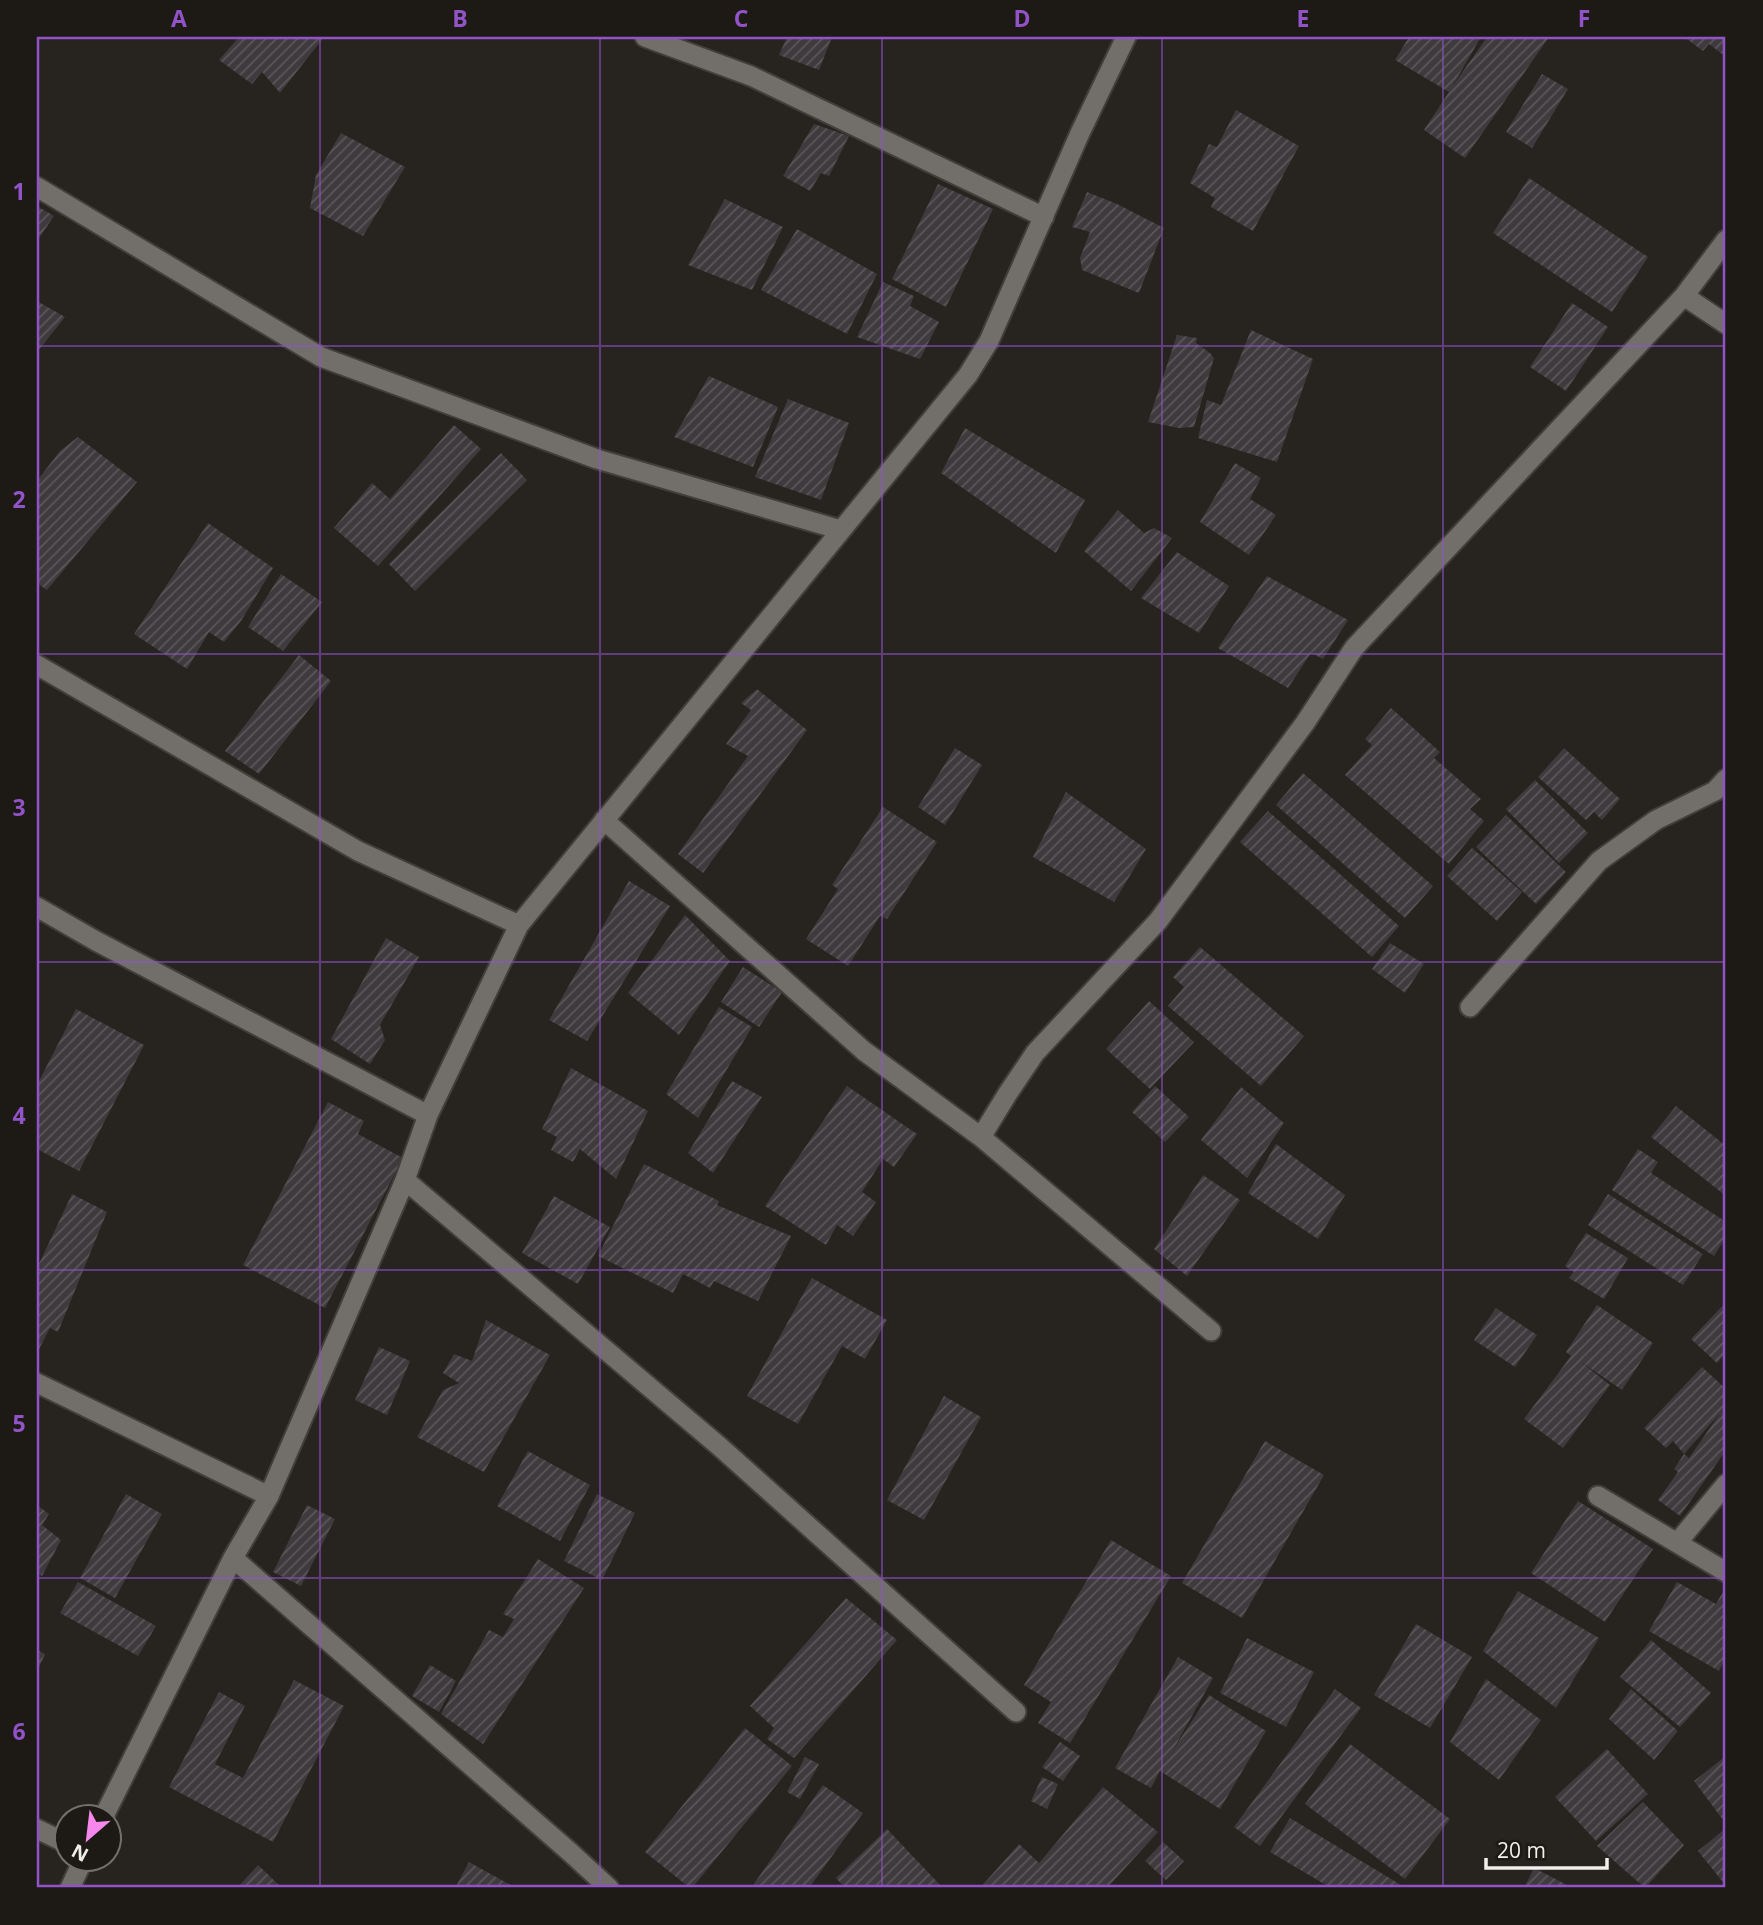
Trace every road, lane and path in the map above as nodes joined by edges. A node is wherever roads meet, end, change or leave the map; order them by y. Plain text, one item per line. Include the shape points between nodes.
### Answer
1 (645, 37) edge
2 (1126, 37) edge
3 (37, 187) edge
4 (1044, 216) junction
5 (1726, 240) edge
6 (1684, 296) junction
7 (1726, 324) edge
8 (841, 530) junction
9 (37, 666) edge
10 (1726, 779) edge
11 (604, 820) junction
12 (37, 907) edge
13 (519, 925) junction
14 (1470, 1007) dead end
15 (428, 1115) junction
16 (981, 1137) junction
17 (405, 1180) junction
18 (1212, 1331) dead end
19 (37, 1383) edge
20 (1726, 1484) edge
21 (269, 1496) junction
22 (1598, 1496) dead end
23 (1677, 1543) junction
24 (233, 1558) junction
25 (1726, 1572) edge
26 (1016, 1712) dead end
27 (111, 1802) edge
28 (77, 1872) edge
29 (70, 1888) edge
30 (609, 1888) edge

1 - 4 street via 751,76
2 - 4 street
3 - 8 street via 321,357 597,458
4 - 8 street via 989,341 968,375
5 - 6 street
6 - 7 street
6 - 16 street via 1354,648 1305,723 1158,921 1035,1053
8 - 11 street
9 - 13 street via 358,851
10 - 14 street via 1715,791 1656,820 1599,861
11 - 13 street
11 - 16 street via 864,1051
12 - 15 street
13 - 15 street
15 - 17 street
16 - 18 street
17 - 21 street
17 - 26 street via 719,1446
19 - 21 street
20 - 23 street
21 - 24 street
22 - 23 street
23 - 25 street
24 - 27 street
24 - 30 street
28 - 29 street

